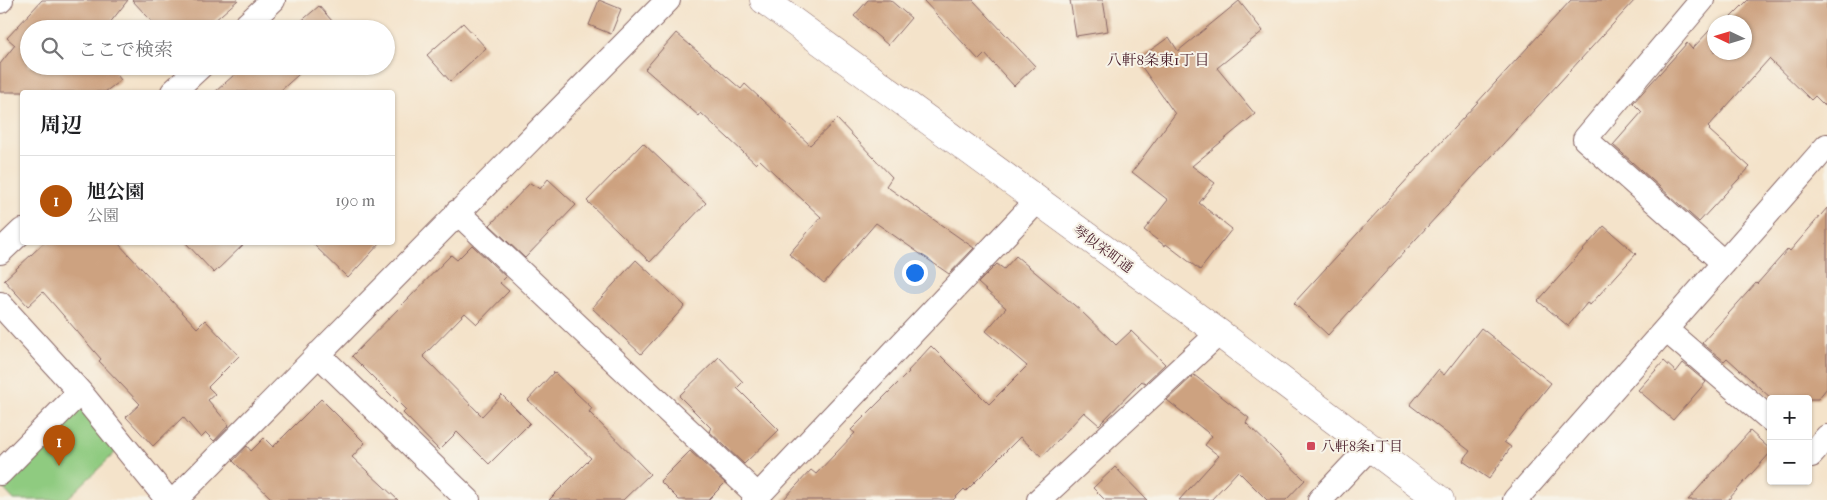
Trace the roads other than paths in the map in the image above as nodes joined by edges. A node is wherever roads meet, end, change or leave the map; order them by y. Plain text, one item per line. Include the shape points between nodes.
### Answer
1 (273, 0) edge
2 (668, 0) edge
3 (764, 0) edge
4 (1702, 0) edge
5 (252, 20) edge
6 (191, 75) edge
7 (175, 90) edge
8 (1827, 146) edge
9 (1037, 201) junction
10 (457, 212) junction
11 (20, 233) edge
12 (0, 252) edge
13 (1724, 264) junction
14 (0, 304) edge
15 (1666, 330) junction
16 (1219, 333) junction
17 (318, 354) junction
18 (80, 392) junction
19 (1767, 417) edge
20 (1827, 437) edge
21 (1370, 447) junction
22 (1812, 454) edge
23 (0, 473) edge
24 (756, 498) edge
25 (168, 500) edge
26 (175, 500) edge
27 (468, 500) edge
28 (1039, 500) edge
29 (1320, 500) edge
30 (1440, 500) edge
31 (1515, 500) edge

1 - 5 street
2 - 10 street
3 - 9 main road, 琴似栄町通
4 - 13 street via 1586,139
6 - 7 street
8 - 13 street
9 - 16 main road, 琴似栄町通
9 - 24 street
10 - 17 street
10 - 24 street
11 - 12 street
13 - 15 street
14 - 18 street
15 - 19 street
15 - 31 street
16 - 21 main road, 琴似栄町通
16 - 28 street
17 - 26 street
17 - 27 street
18 - 23 street
18 - 25 street
20 - 22 street
21 - 29 street
21 - 30 main road, 琴似栄町通

